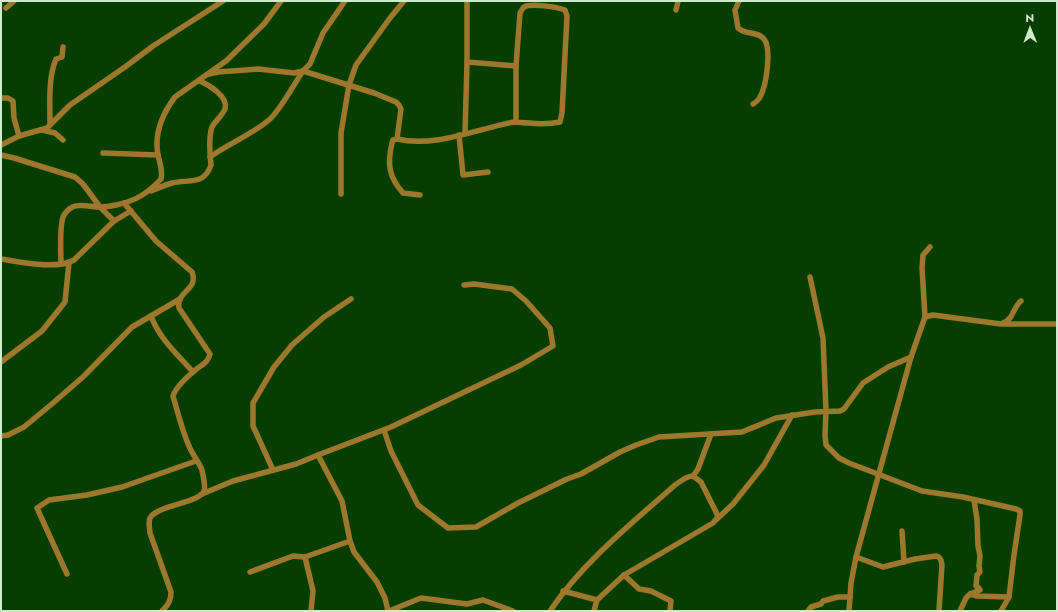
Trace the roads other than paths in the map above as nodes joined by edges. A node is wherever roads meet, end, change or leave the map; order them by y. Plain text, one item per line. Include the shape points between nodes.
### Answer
1 (14, 1) edge
2 (280, 1) edge
3 (345, 1) edge
4 (404, 1) edge
5 (467, 1) edge
6 (678, 1) edge
7 (738, 1) edge
8 (220, 2) edge
9 (6, 8) dead end
10 (676, 10) dead end
11 (64, 47) dead end
12 (467, 62) junction
13 (516, 66) junction
14 (304, 71) junction
15 (205, 75) junction
16 (200, 80) junction
17 (349, 85) junction
18 (1, 98) edge
19 (753, 104) dead end
20 (516, 122) junction
21 (50, 123) junction
22 (42, 130) junction
23 (465, 133) junction
24 (459, 135) junction
25 (19, 136) junction
26 (398, 139) junction
27 (63, 140) dead end
28 (1, 145) edge
29 (103, 153) dead end
30 (158, 155) junction
31 (1, 156) edge
32 (210, 157) junction
33 (488, 172) dead end
34 (150, 192) junction
35 (341, 194) dead end
36 (420, 195) dead end
37 (124, 203) junction
38 (100, 207) junction
39 (131, 211) junction
40 (114, 221) junction
41 (930, 247) dead end
42 (1, 259) edge
43 (69, 262) junction
44 (61, 264) junction
45 (810, 277) dead end
46 (464, 285) dead end
47 (180, 298) junction
48 (351, 299) dead end
49 (1021, 301) dead end
50 (151, 316) junction
51 (925, 317) junction
52 (1001, 324) junction
53 (1057, 324) edge
54 (911, 357) junction
55 (1, 362) edge
56 (193, 372) junction
57 (826, 411) junction
58 (792, 415) junction
59 (384, 430) junction
60 (711, 434) junction
61 (1, 436) edge
62 (318, 455) junction
63 (196, 461) junction
64 (273, 470) junction
65 (878, 474) junction
66 (693, 476) junction
67 (202, 494) junction
68 (974, 500) junction
69 (717, 520) junction
70 (902, 531) dead end
71 (350, 541) junction
72 (306, 557) junction
73 (856, 557) junction
74 (904, 562) junction
75 (250, 572) dead end
76 (67, 574) dead end
77 (624, 575) junction
78 (564, 591) junction
79 (970, 594) junction
80 (850, 597) junction
81 (1009, 597) junction
82 (597, 600) junction
83 (162, 611) edge
84 (311, 611) edge
85 (389, 611) edge
86 (513, 611) edge
87 (550, 611) edge
88 (594, 611) edge
89 (670, 611) edge
90 (808, 611) edge
91 (849, 611) edge
92 (939, 611) edge
93 (960, 611) edge
94 (1001, 611) edge

1 - 9 street
2 - 15 street via 264,24 245,43
3 - 14 street via 323,33 310,64
4 - 17 street via 356,65
5 - 12 street
6 - 10 street
7 - 19 street via 735,10 740,30 760,36 766,42 766,80 760,98
8 - 21 street via 70,105
11 - 21 street via 62,57 56,59 52,69
12 - 13 street
12 - 23 street
13 - 20 street
13 - 20 street via 522,9 536,6 564,10 567,16 560,122
14 - 15 street via 294,73 258,69
14 - 17 street
14 - 32 street via 270,119
15 - 16 street
16 - 30 street via 175,97 164,113 159,132
16 - 32 street via 211,86 225,101 225,109 211,132
17 - 26 street via 374,92 399,105
17 - 35 street via 341,133
18 - 25 street via 14,101 14,118
20 - 23 street
21 - 22 street
22 - 25 street
22 - 27 street via 55,133
23 - 24 street
24 - 26 street via 420,141
24 - 33 street via 463,175
25 - 28 street
26 - 36 street via 393,140 391,148 390,171 394,183 403,193
29 - 30 street
30 - 34 street via 162,167 161,179
31 - 38 street via 75,177
32 - 34 street via 209,170 195,182 173,183
34 - 37 street
37 - 38 street
37 - 39 street
38 - 40 street
38 - 44 street via 76,205 64,216
39 - 40 street
39 - 47 street via 156,241 192,272 192,285
40 - 43 street
41 - 51 street via 923,255 922,268
42 - 44 street
43 - 44 street
43 - 55 street via 65,302 42,331
45 - 57 street via 823,338
46 - 59 street via 512,289 550,328 553,346 521,365
47 - 50 street
47 - 56 street via 179,308 210,354 207,361
48 - 64 street via 324,317 292,345 274,367 253,403 253,426
49 - 52 street via 1009,320
50 - 56 street via 154,326
50 - 61 street via 132,327 84,376 24,427
51 - 52 street via 940,315
51 - 54 street
52 - 53 street
54 - 57 street via 888,367 863,383 844,409
54 - 65 street
56 - 63 street via 173,396
57 - 58 street
57 - 65 street via 826,445 839,458
58 - 60 street via 770,419 742,432
58 - 69 street via 764,465
59 - 60 street via 391,451 418,505 448,528 476,527 636,444 659,437
59 - 62 street
60 - 66 street
62 - 64 street
62 - 71 street via 342,501
63 - 67 street via 204,484
63 - 76 street via 122,487 49,500 37,508
64 - 67 street via 233,480
65 - 68 street via 922,491
65 - 73 street
66 - 69 street via 700,482 716,512
66 - 78 street via 688,476 675,485 609,543
67 - 83 street via 157,512 150,518 150,534 171,592 168,606
68 - 79 street via 980,556 980,572 977,575 976,586 980,590
68 - 81 street via 1020,511
69 - 77 street
70 - 74 street
71 - 72 street
71 - 85 street via 354,552 385,598
72 - 75 street via 293,556
72 - 84 street via 313,591
73 - 74 street via 884,567
73 - 80 street
74 - 92 street via 936,556 941,559
77 - 82 street
77 - 89 street via 638,589 651,591 671,601
78 - 82 street
78 - 87 street
79 - 81 street
79 - 93 street
80 - 90 street via 824,601
80 - 91 street
81 - 94 street
82 - 88 street
85 - 86 street via 421,598 467,604 483,600

